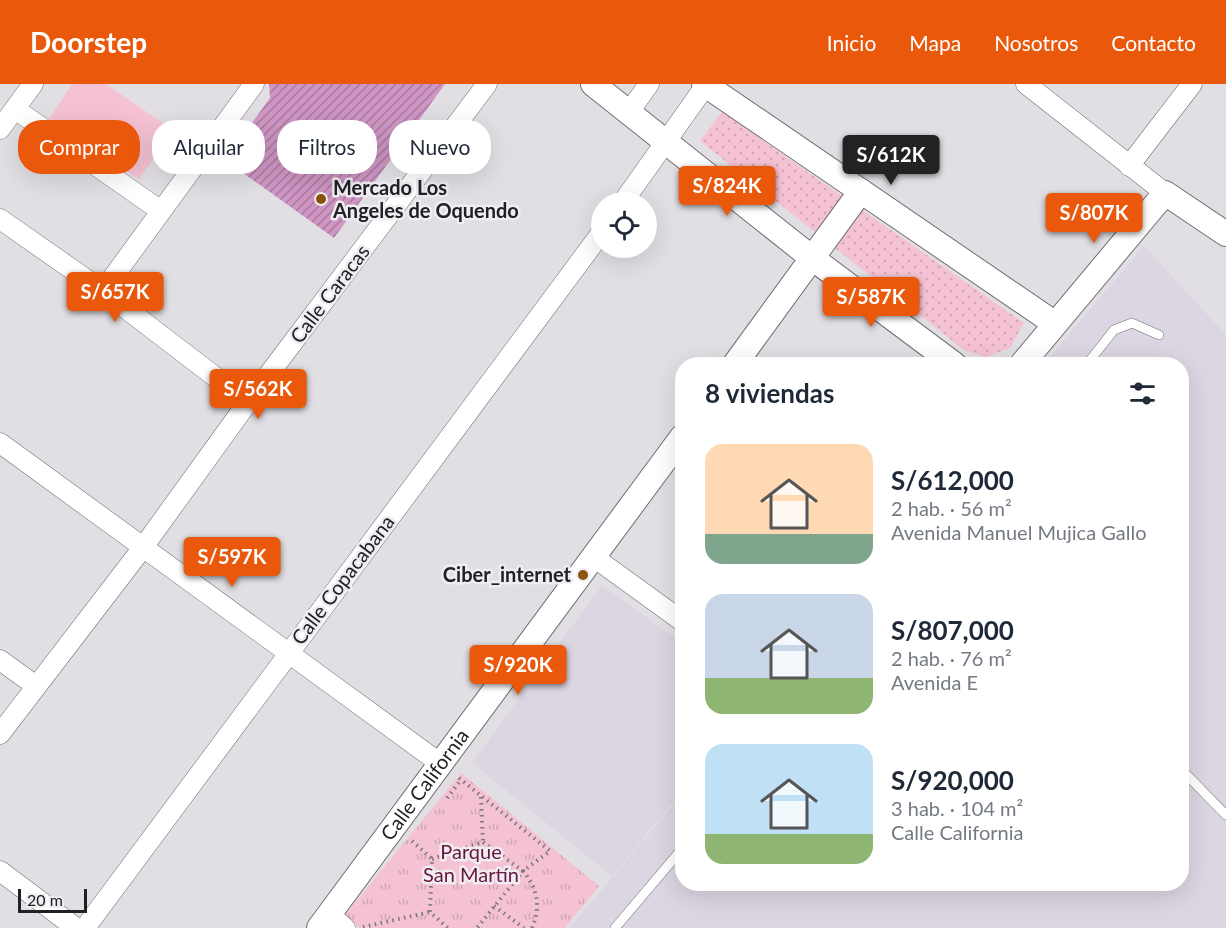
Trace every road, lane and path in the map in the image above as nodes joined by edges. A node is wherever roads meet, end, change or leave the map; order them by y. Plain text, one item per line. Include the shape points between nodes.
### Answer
1 (33, 84) edge
2 (254, 84) edge
3 (487, 84) edge
4 (593, 84) edge
5 (649, 84) edge
6 (705, 84) edge
7 (1026, 84) edge
8 (1192, 84) edge
9 (15, 109) junction
10 (629, 112) junction
11 (0, 129) edge
12 (667, 143) junction
13 (1129, 166) junction
14 (861, 191) junction
15 (630, 192) edge
16 (1166, 193) junction
17 (161, 211) junction
18 (0, 219) edge
19 (1226, 234) edge
20 (591, 247) edge
21 (812, 258) junction
22 (104, 291) junction
23 (1054, 323) junction
24 (1159, 335) dead end
25 (740, 357) edge
26 (945, 357) edge
27 (1027, 357) edge
28 (1093, 357) edge
29 (248, 402) junction
30 (0, 443) edge
31 (675, 448) edge
32 (144, 546) junction
33 (595, 558) junction
34 (675, 616) edge
35 (289, 654) junction
36 (0, 660) edge
37 (36, 686) junction
38 (0, 734) edge
39 (441, 764) junction
40 (1189, 777) edge
41 (461, 780) dead end
42 (481, 796) junction
43 (1226, 815) edge
44 (412, 841) dead end
45 (483, 842) junction
46 (675, 857) edge
47 (432, 859) junction
48 (0, 871) edge
49 (523, 871) junction
50 (494, 906) junction
51 (430, 912) junction
52 (339, 924) edge
53 (76, 928) edge
54 (85, 928) edge
55 (448, 928) edge
56 (477, 928) edge
57 (524, 928) edge
58 (532, 928) edge
59 (615, 928) edge

1 - 9 street
2 - 17 street
3 - 29 street, Calle Caracas
4 - 10 street
5 - 10 street
6 - 12 street
6 - 14 street
7 - 13 street
8 - 13 street
9 - 11 street
9 - 17 street
10 - 12 street
12 - 15 street
12 - 21 street
13 - 16 street
14 - 21 street
14 - 23 street
16 - 19 street
16 - 23 street
17 - 22 street
18 - 22 street
20 - 35 street, Calle Copacabana
21 - 25 street
21 - 26 street
22 - 29 street
23 - 27 street
24 - 28 lane via 1132,323 1114,330
29 - 32 street, Calle Caracas
30 - 32 street
31 - 33 street, Calle California
32 - 35 street
32 - 37 street, Calle Caracas
33 - 34 street
33 - 39 street, Calle California
35 - 39 street
35 - 54 street, Calle Copacabana
36 - 37 street
37 - 38 street, Calle Caracas
39 - 52 street, Calle California
40 - 43 lane
41 - 42 path
42 - 45 path
42 - 49 path via 550,851
44 - 47 path
45 - 47 path
45 - 49 path
46 - 59 lane
47 - 51 path
48 - 53 street
49 - 50 path
49 - 58 path via 538,903
50 - 56 path
50 - 57 path
51 - 52 path
51 - 55 path

